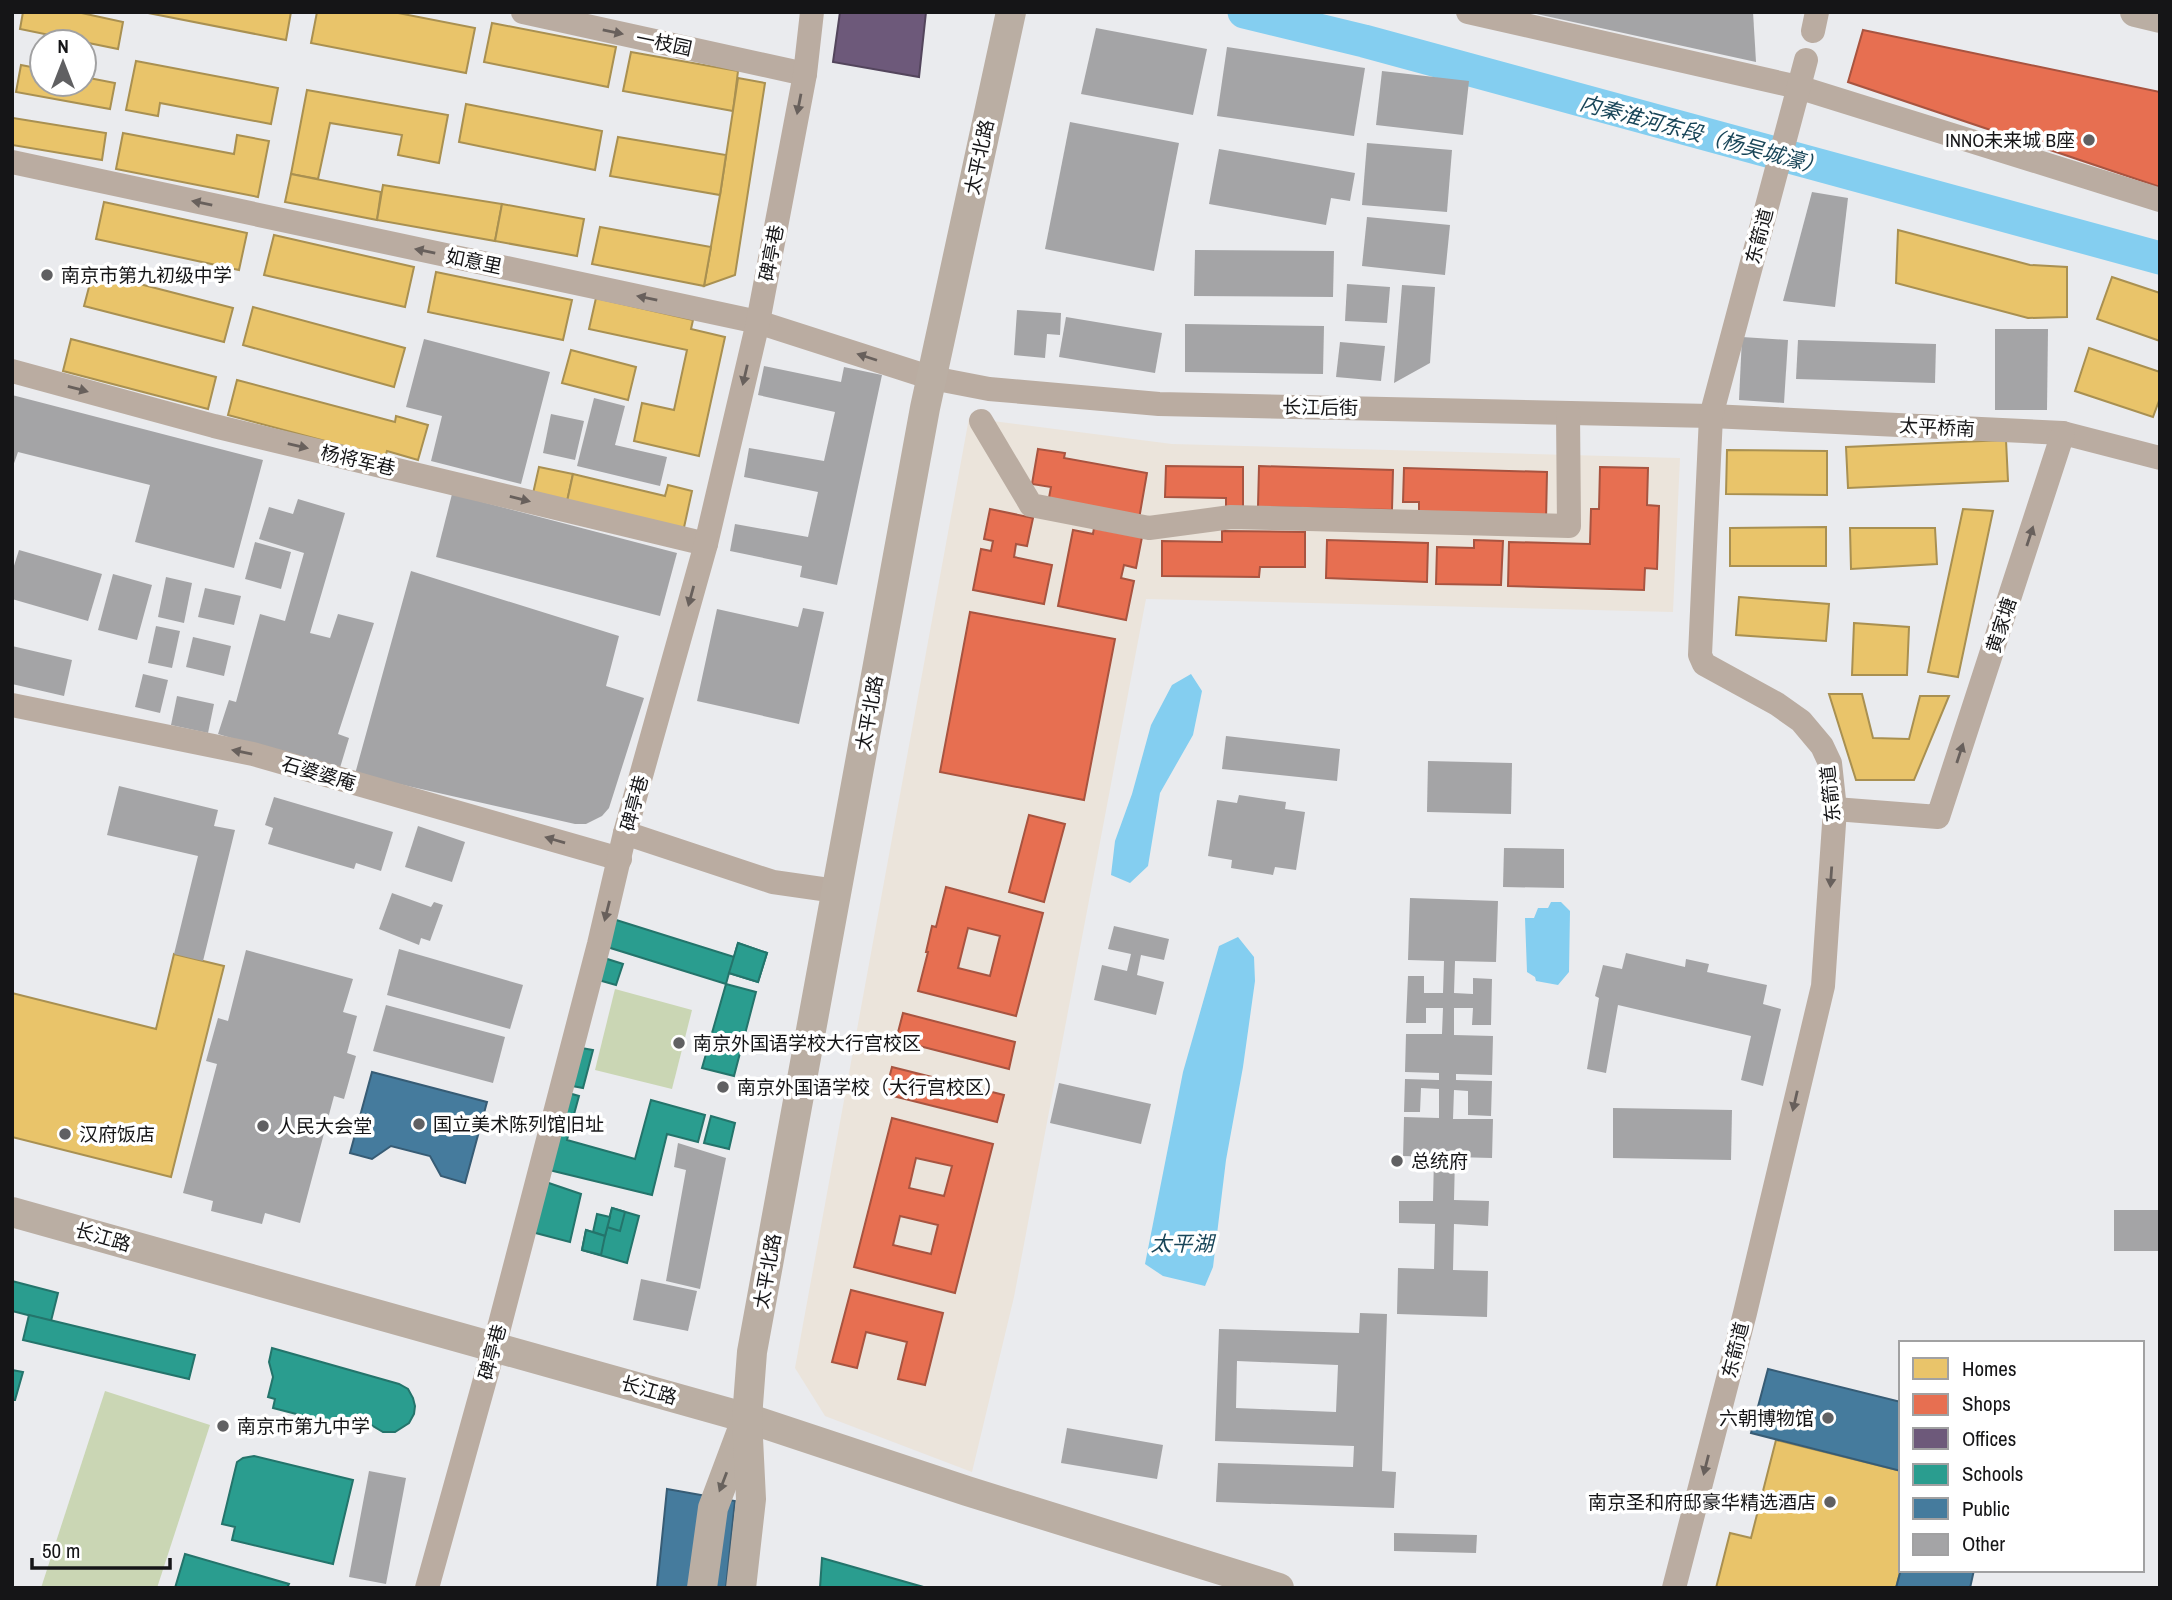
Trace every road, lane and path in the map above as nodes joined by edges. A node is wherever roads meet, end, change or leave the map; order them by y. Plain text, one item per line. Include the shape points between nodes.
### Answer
1 (523, 12) edge
2 (812, 12) edge
3 (1011, 12) edge
4 (1468, 12) edge
5 (2135, 12) edge
6 (2160, 18) edge
7 (1806, 60) dead end
8 (805, 74) junction
9 (1798, 87) junction
10 (12, 162) edge
11 (2160, 200) edge
12 (758, 322) junction
13 (12, 371) edge
14 (932, 378) junction
15 (1568, 413) junction
16 (1711, 416) junction
17 (981, 421) dead end
18 (2063, 433) junction
19 (2160, 458) edge
20 (706, 544) junction
21 (12, 705) edge
22 (1836, 809) junction
23 (625, 833) junction
24 (620, 859) junction
25 (836, 891) junction
26 (12, 1212) edge
27 (494, 1347) junction
28 (747, 1418) junction
29 (427, 1588) edge
30 (702, 1588) edge
31 (741, 1588) edge
32 (1279, 1588) edge
33 (1674, 1588) edge

1 -> 8 street, 一枝园
2 - 8 street, 碑亭巷
3 - 14 main road, 太平北路
4 - 9 street
5 - 6 main road
7 - 9 street, 东箭道
8 -> 12 street, 碑亭巷
9 - 11 street
9 - 16 street, 东箭道
12 -> 10 street, 如意里
14 -> 12 street, 如意里
12 -> 20 street, 碑亭巷
13 -> 20 street, 杨将军巷 via 214,426
14 - 15 street, 长江后街 via 989,389 1160,404
14 - 25 main road, 太平北路
15 - 16 street, 长江后街
15 - 17 street via 1569,527 1231,517 1149,528 1031,505
16 - 18 street, 太平桥南
16 - 22 street, 东箭道 via 1700,655 1704,664 1801,721 1830,764
18 - 19 street, 太平桥南
22 -> 18 street, 黄家塘 via 1938,817
20 -> 23 street, 碑亭巷
24 -> 21 street, 石婆婆庵 via 253,754
22 -> 33 street, 东箭道 via 1823,986
23 - 24 street, 碑亭巷
23 - 25 street via 773,882
24 -> 27 street, 碑亭巷
25 - 28 main road, 太平北路 via 752,1352
26 - 27 main road, 长江路
27 - 28 main road, 长江路
27 - 29 street, 碑亭巷
28 -> 30 main road, 太平北路 via 713,1508
28 - 31 main road, 太平北路 via 751,1499
28 - 32 main road, 长江路

